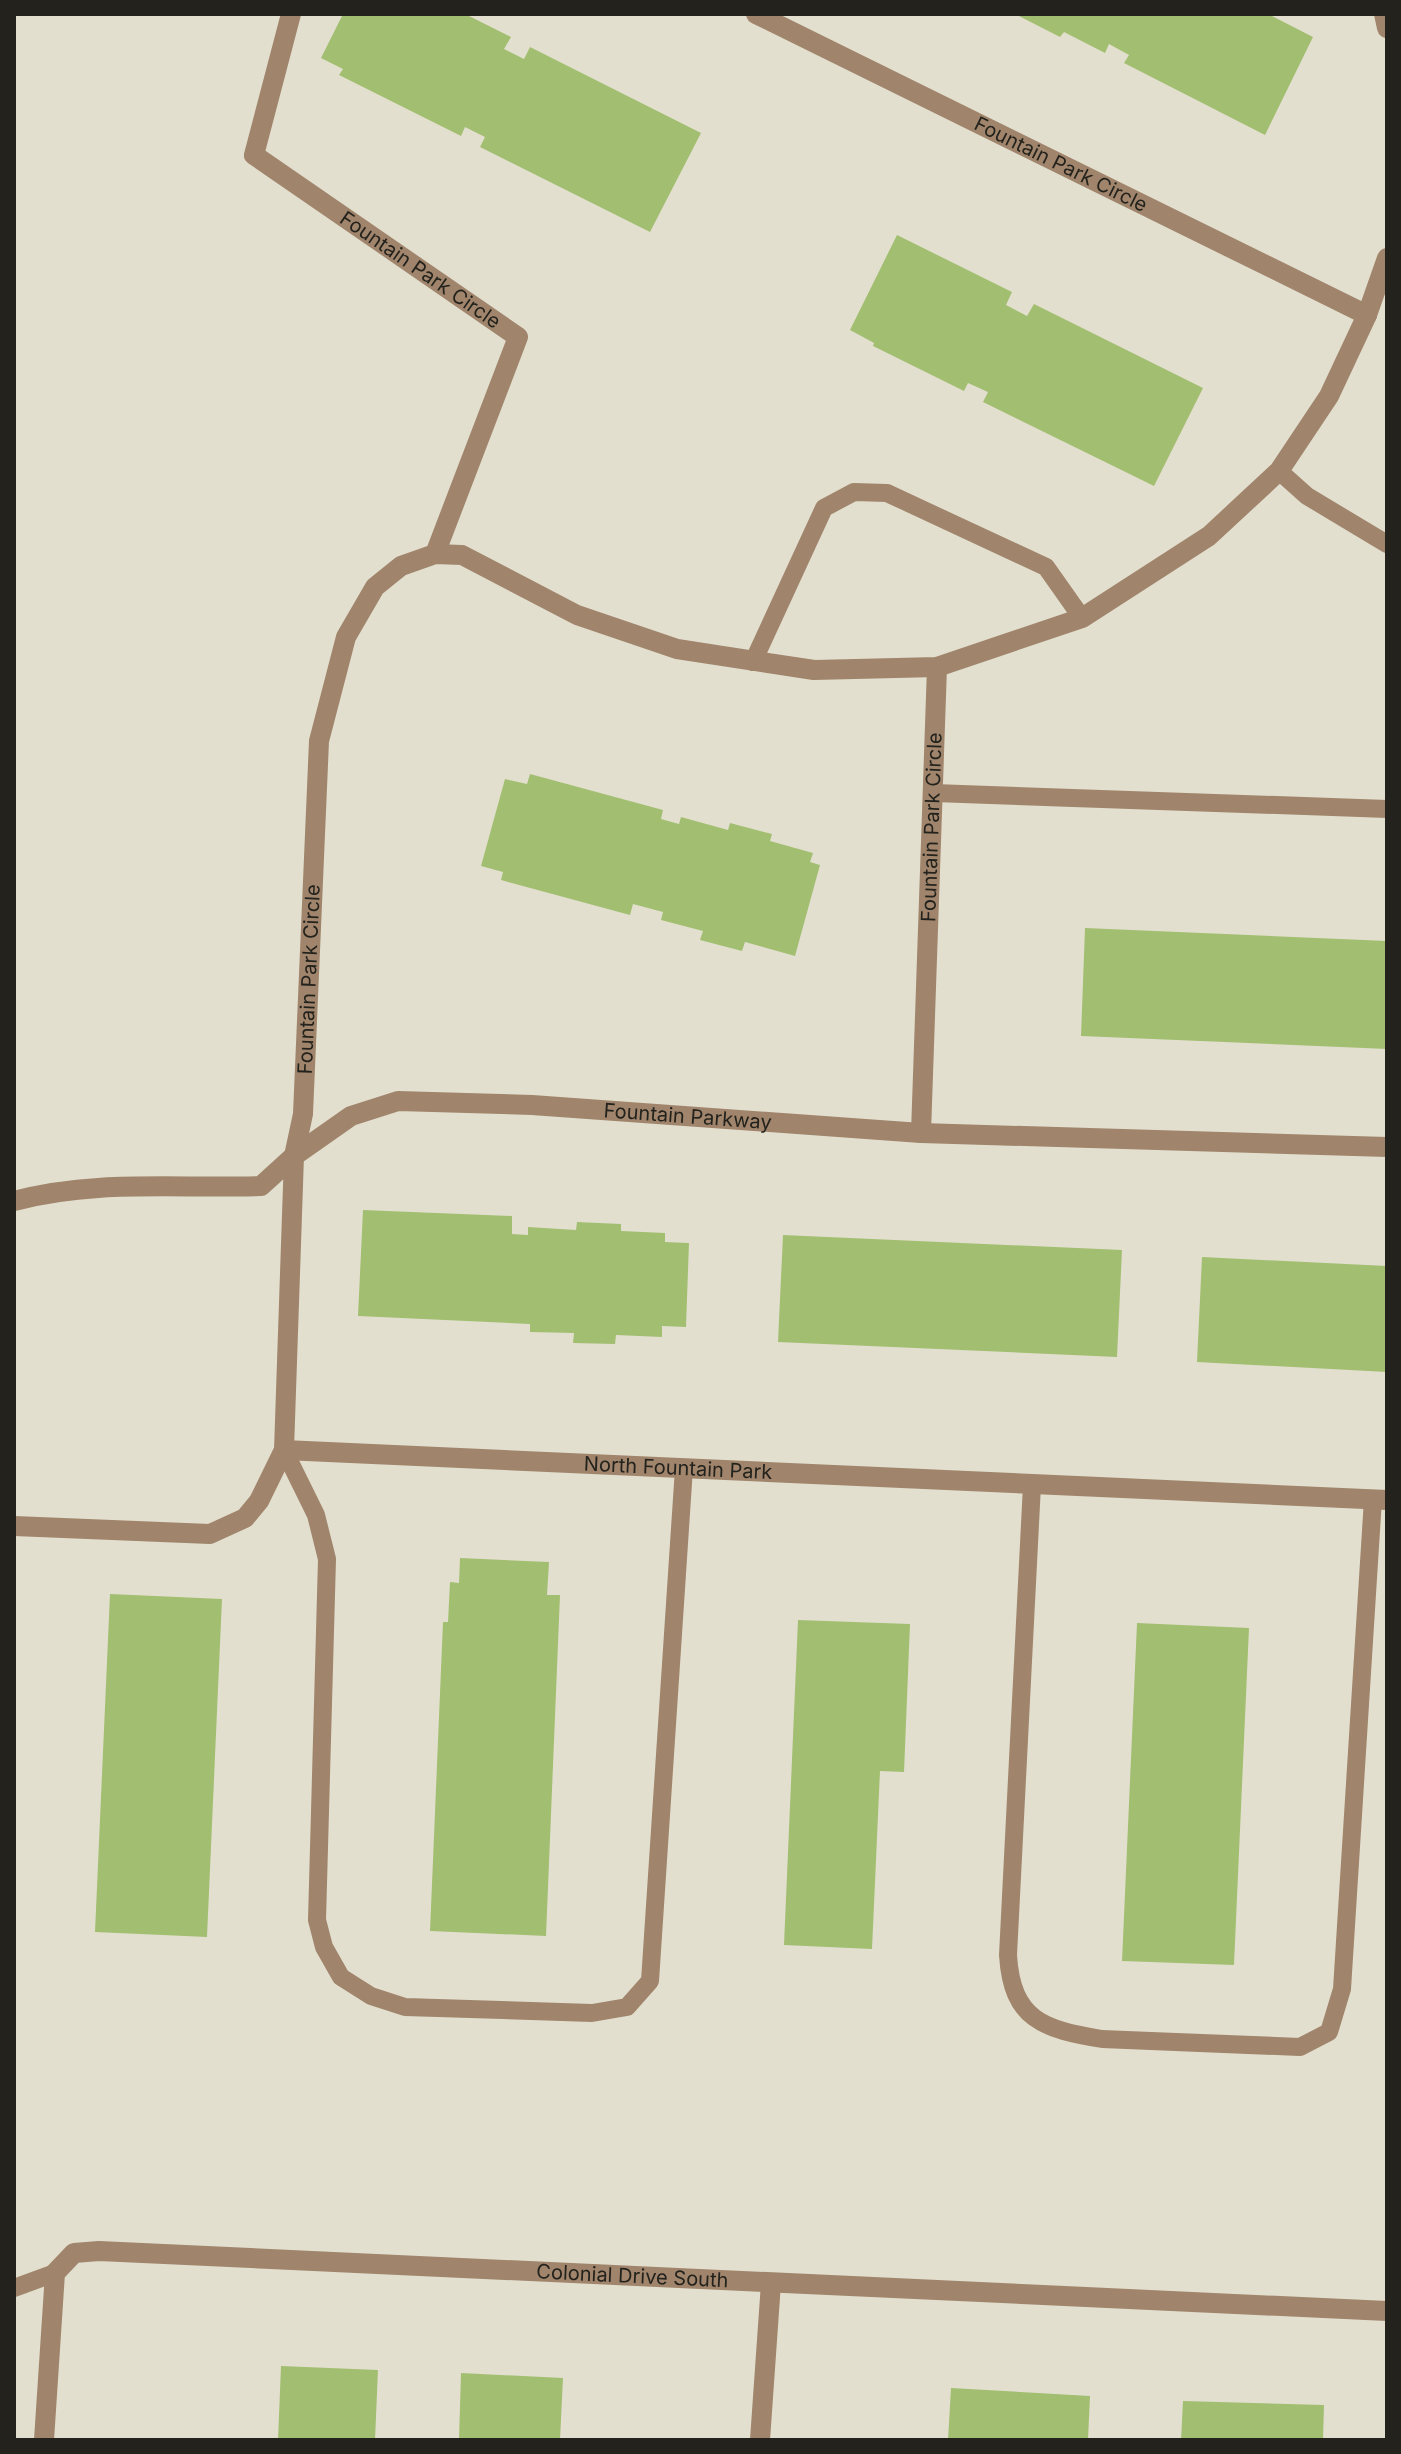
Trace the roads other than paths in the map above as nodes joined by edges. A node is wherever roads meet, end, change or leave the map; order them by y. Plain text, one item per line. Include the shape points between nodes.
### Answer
1 (291, 14) edge
2 (756, 14) edge
3 (1384, 14) edge
4 (1387, 28) edge
5 (1387, 258) edge
6 (1367, 315) junction
7 (1279, 471) junction
8 (1387, 544) edge
9 (435, 554) junction
10 (1082, 618) junction
11 (753, 662) junction
12 (937, 667) junction
13 (934, 793) junction
14 (1387, 809) edge
15 (921, 1133) junction
16 (1387, 1147) edge
17 (294, 1156) junction
18 (14, 1201) edge
19 (284, 1450) junction
20 (684, 1468) junction
21 (1032, 1485) junction
22 (1380, 1500) edge
23 (14, 1526) edge
24 (55, 2273) junction
25 (771, 2283) junction
26 (14, 2288) edge
27 (1387, 2311) edge
28 (44, 2440) edge
29 (760, 2440) edge

1 - 9 street, Fountain Park Circle via 254,155 518,337
2 - 6 street, Fountain Park Circle
3 - 4 street
5 - 6 street
6 - 7 street via 1329,396
7 - 8 lane via 1307,496
7 - 10 street via 1209,536
9 - 11 street via 462,555 577,615 677,649
9 - 17 street, Fountain Park Circle via 401,566 375,587 346,637 319,741 303,1114
10 - 11 lane via 1046,567 887,493 854,492 824,508
10 - 12 street
11 - 12 street via 814,670
12 - 13 street, Fountain Park Circle
13 - 14 lane
13 - 15 street, Fountain Park Circle
15 - 16 street, Fountain Parkway
15 - 17 street, Fountain Parkway via 532,1105 398,1101 351,1116
17 - 18 street, Fountain Parkway via 261,1186 112,1186
17 - 19 street, Fountain Park Circle
19 - 20 street, North Fountain Park
19 - 20 lane via 316,1515 327,1559 317,1920 324,1947 341,1977 371,1996 405,2007 592,2013 627,2007 650,1981
19 - 23 street via 245,1518 210,1534
20 - 21 street, North Fountain Park
21 - 22 street, North Fountain Park
21 - 22 lane via 1008,1955 1013,1993 1021,2008 1042,2024 1072,2034 1269,2047 1314,2043 1329,2032 1337,2014
24 - 25 street, Colonial Drive South via 74,2253 99,2251
24 - 26 lane
24 - 28 street
25 - 27 street, Colonial Drive South
25 - 29 street

